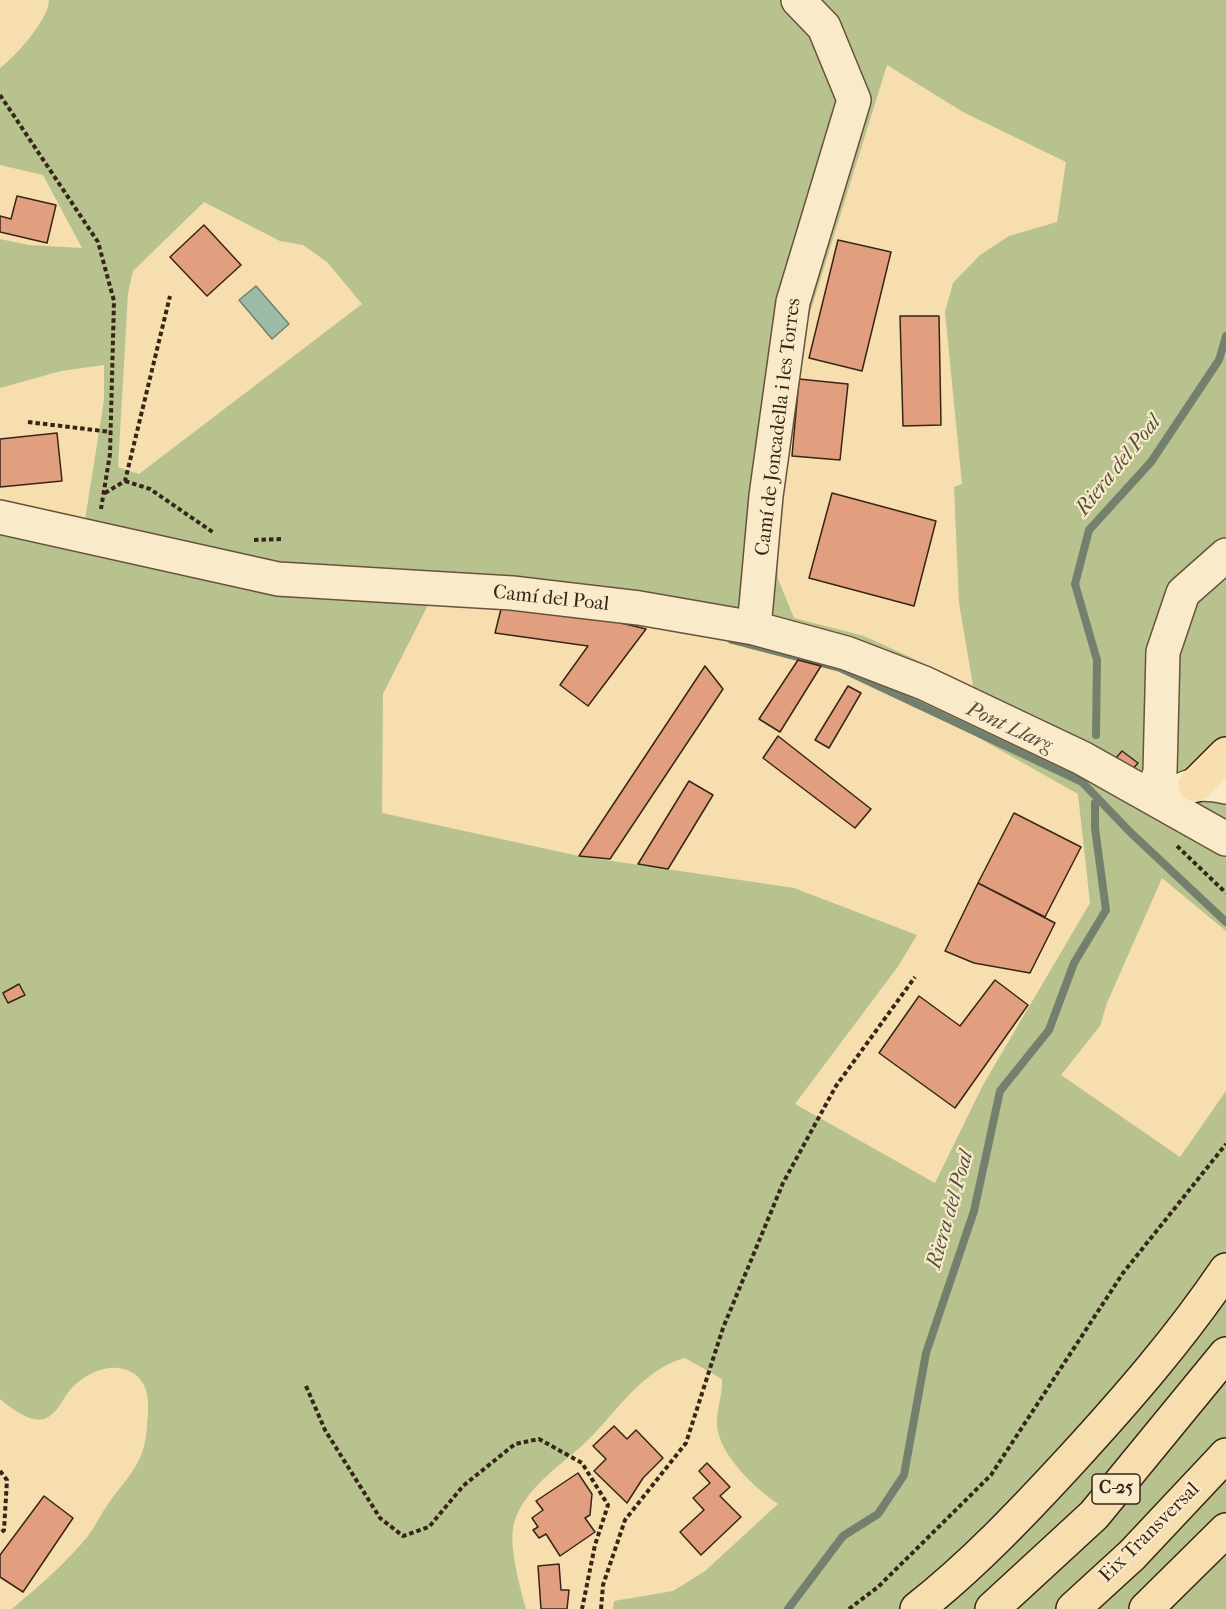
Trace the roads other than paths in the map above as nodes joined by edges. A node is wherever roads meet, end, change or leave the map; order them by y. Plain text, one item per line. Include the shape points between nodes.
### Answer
1 (798, 0) edge
2 (0, 517) edge
3 (1226, 555) edge
4 (754, 628) junction
5 (1226, 754) edge
6 (1210, 786) edge
7 (1158, 799) junction
8 (1226, 839) edge
9 (1226, 1270) edge
10 (1226, 1354) edge
11 (1226, 1455) edge
12 (1226, 1530) edge
13 (918, 1609) edge
14 (992, 1609) edge
15 (1073, 1609) edge
16 (1146, 1609) edge

1 - 4 street, Camí de Joncadella i les Torres via 824,27 854,100 793,302 766,496
2 - 4 street, Camí del Poal via 278,579 512,593 639,608
3 - 7 street via 1183,593 1163,652
4 - 7 street, Camí del Poal via 846,653 924,683
5 - 6 highway
6 - 7 street via 1188,786
7 - 8 street, Camí del Poal
9 - 13 highway via 1119,1408 1026,1509
10 - 14 highway, C-25 via 1094,1515
11 - 15 highway, Eix Transversal / C-25 via 1132,1555
12 - 16 highway

